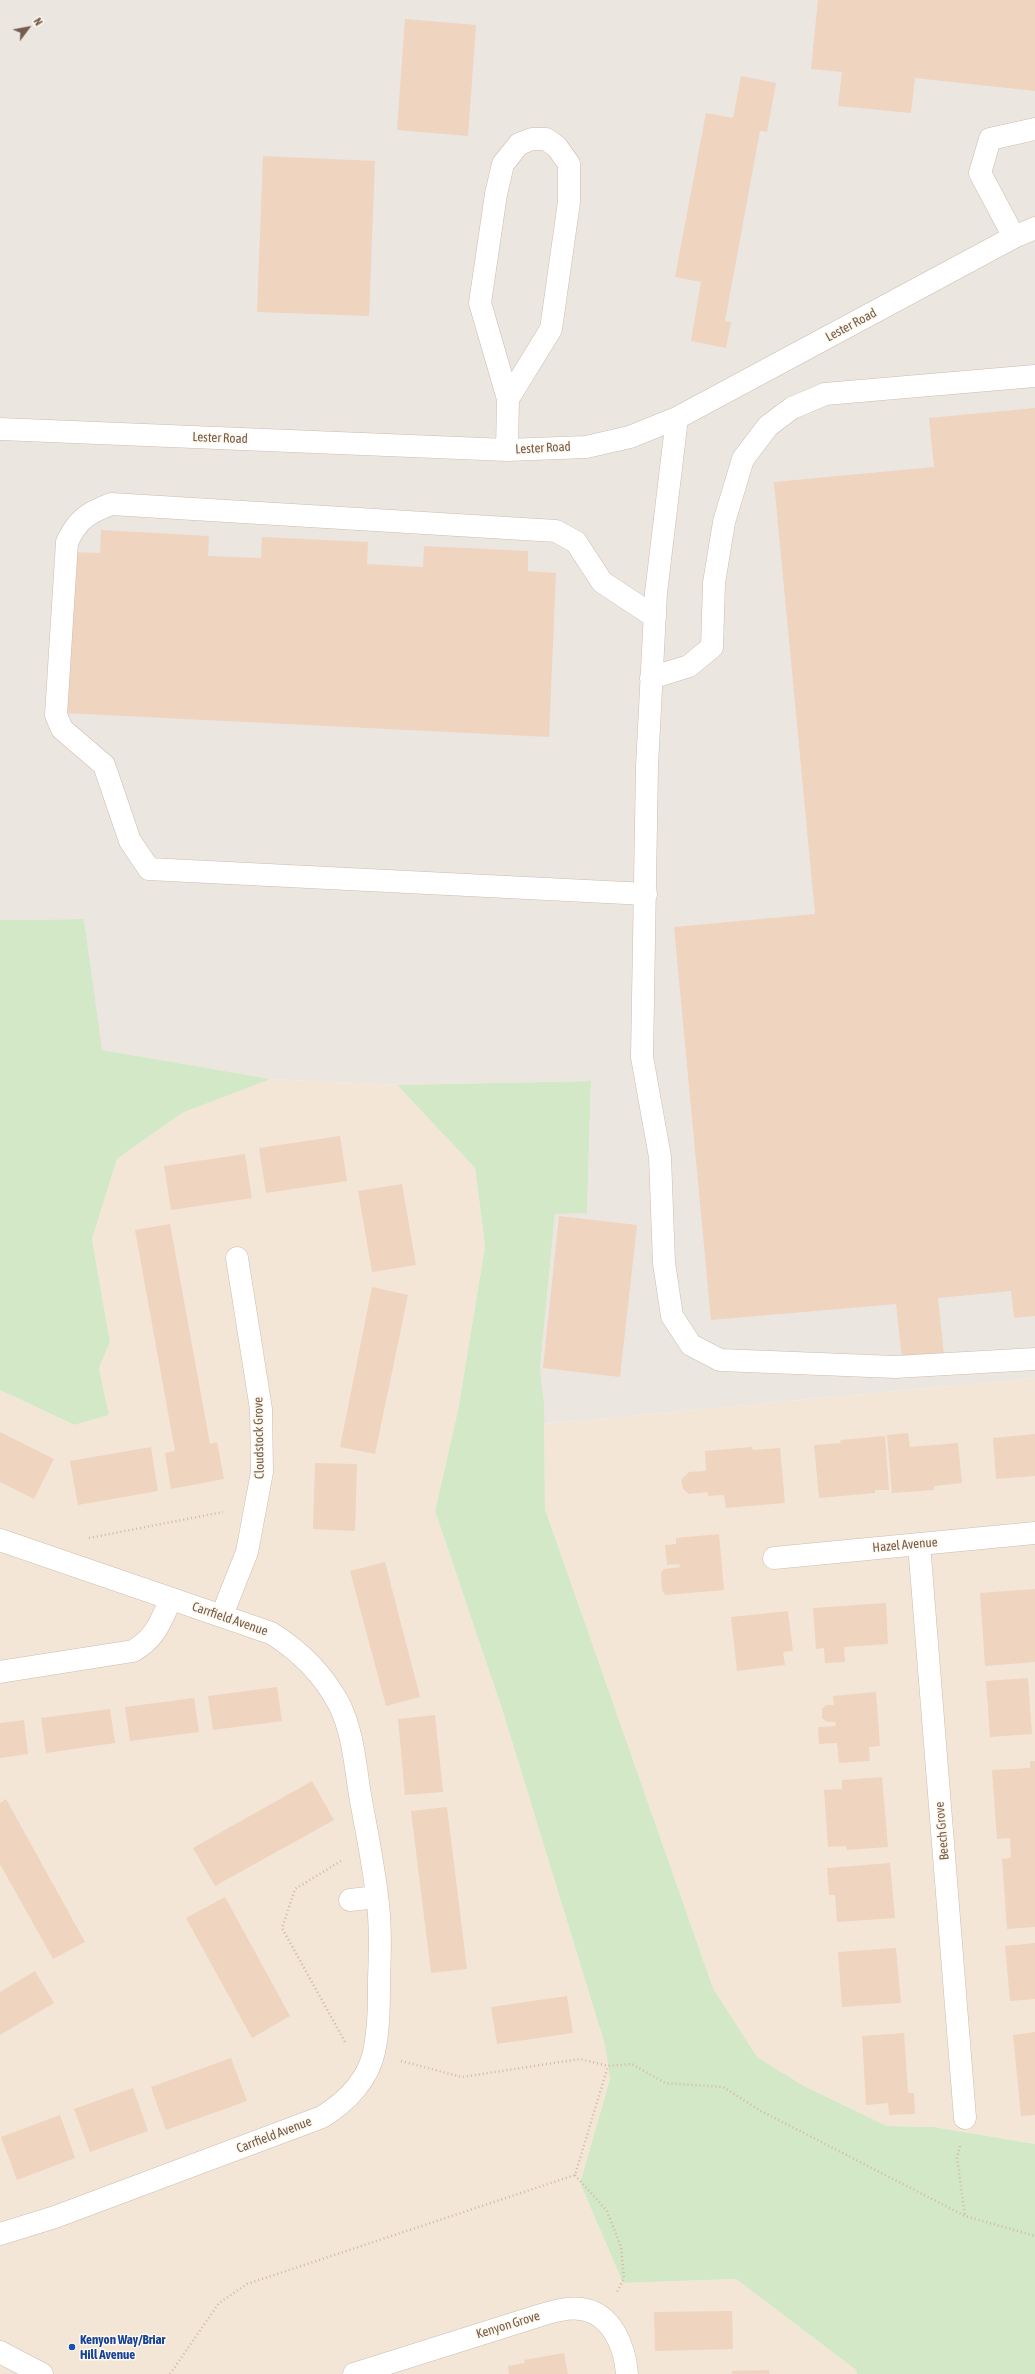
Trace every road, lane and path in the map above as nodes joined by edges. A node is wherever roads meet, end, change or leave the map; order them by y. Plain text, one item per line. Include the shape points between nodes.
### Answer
1 (1035, 129) edge
2 (1035, 228) edge
3 (1014, 237) junction
4 (1035, 376) edge
5 (508, 399) junction
6 (678, 418) junction
7 (0, 429) edge
8 (507, 450) junction
9 (655, 617) junction
10 (651, 678) junction
11 (646, 894) junction
12 (236, 1258) dead end
13 (1035, 1359) edge
14 (256, 1505) junction
15 (1035, 1533) edge
16 (0, 1540) edge
17 (919, 1544) junction
18 (774, 1558) dead end
19 (63, 1562) junction
20 (171, 1599) junction
21 (222, 1615) junction
22 (0, 1672) edge
23 (369, 1845) junction
24 (377, 1897) junction
25 (350, 1900) dead end
26 (374, 2053) junction
27 (608, 2066) junction
28 (364, 2076) junction
29 (965, 2118) joint
30 (575, 2175) junction
31 (965, 2216) junction
32 (0, 2234) edge
33 (1035, 2236) edge
34 (604, 2319) junction
35 (0, 2352) edge
36 (35, 2372) edge
37 (170, 2374) edge
38 (354, 2374) edge
39 (627, 2374) edge

1 - 3 street via 990,139 980,172
2 - 3 street, Lester Road
3 - 6 street, Lester Road
4 - 10 street via 825,394 792,408 768,426 743,458 724,522 714,583 712,647 690,666
5 - 5 street via 480,303 496,194 503,164 519,144 532,139 546,139 557,147 569,164 569,202 551,330
5 - 8 street
6 - 8 street, Lester Road via 630,437 586,446
6 - 9 street
7 - 8 street, Lester Road
9 - 10 street
9 - 11 street via 602,582 576,542 556,531 111,504 91,512 75,525 66,542 56,715 62,729 104,765 130,841 149,869
10 - 11 street
11 - 13 street via 642,1057 660,1157 664,1263 672,1316 691,1345 720,1360 895,1368
12 - 14 street, Cloudstock Grove via 261,1409 262,1472
14 - 19 path via 74,1541
14 - 21 street, Cloudstock Grove via 247,1552
15 - 17 street, Hazel Avenue
16 - 19 street, Carrfield Avenue
17 - 18 street, Hazel Avenue
17 - 29 street, Beech Grove
19 - 20 street, Carrfield Avenue
20 - 21 street, Carrfield Avenue
20 - 22 street via 155,1634 145,1645 133,1651
21 - 23 street, Carrfield Avenue via 271,1633 291,1645 327,1684 339,1705 350,1735
23 - 24 street, Carrfield Avenue
23 - 28 path via 295,1888 282,1928
24 - 25 street
24 - 26 street, Carrfield Avenue via 379,2008
26 - 27 path via 462,2076 580,2059
26 - 28 street, Carrfield Avenue
27 - 30 path
27 - 31 path via 632,2064 665,2083 723,2087 761,2111
28 - 32 street, Carrfield Avenue via 339,2106 322,2116 55,2217
29 - 31 path via 957,2158
30 - 34 path via 607,2211 621,2247 624,2278
30 - 37 path via 246,2284 219,2303
31 - 33 path
34 - 38 street, Kenyon Grove via 593,2312 580,2309 558,2311
34 - 39 street, Kenyon Grove via 618,2337 626,2355
35 - 36 street

